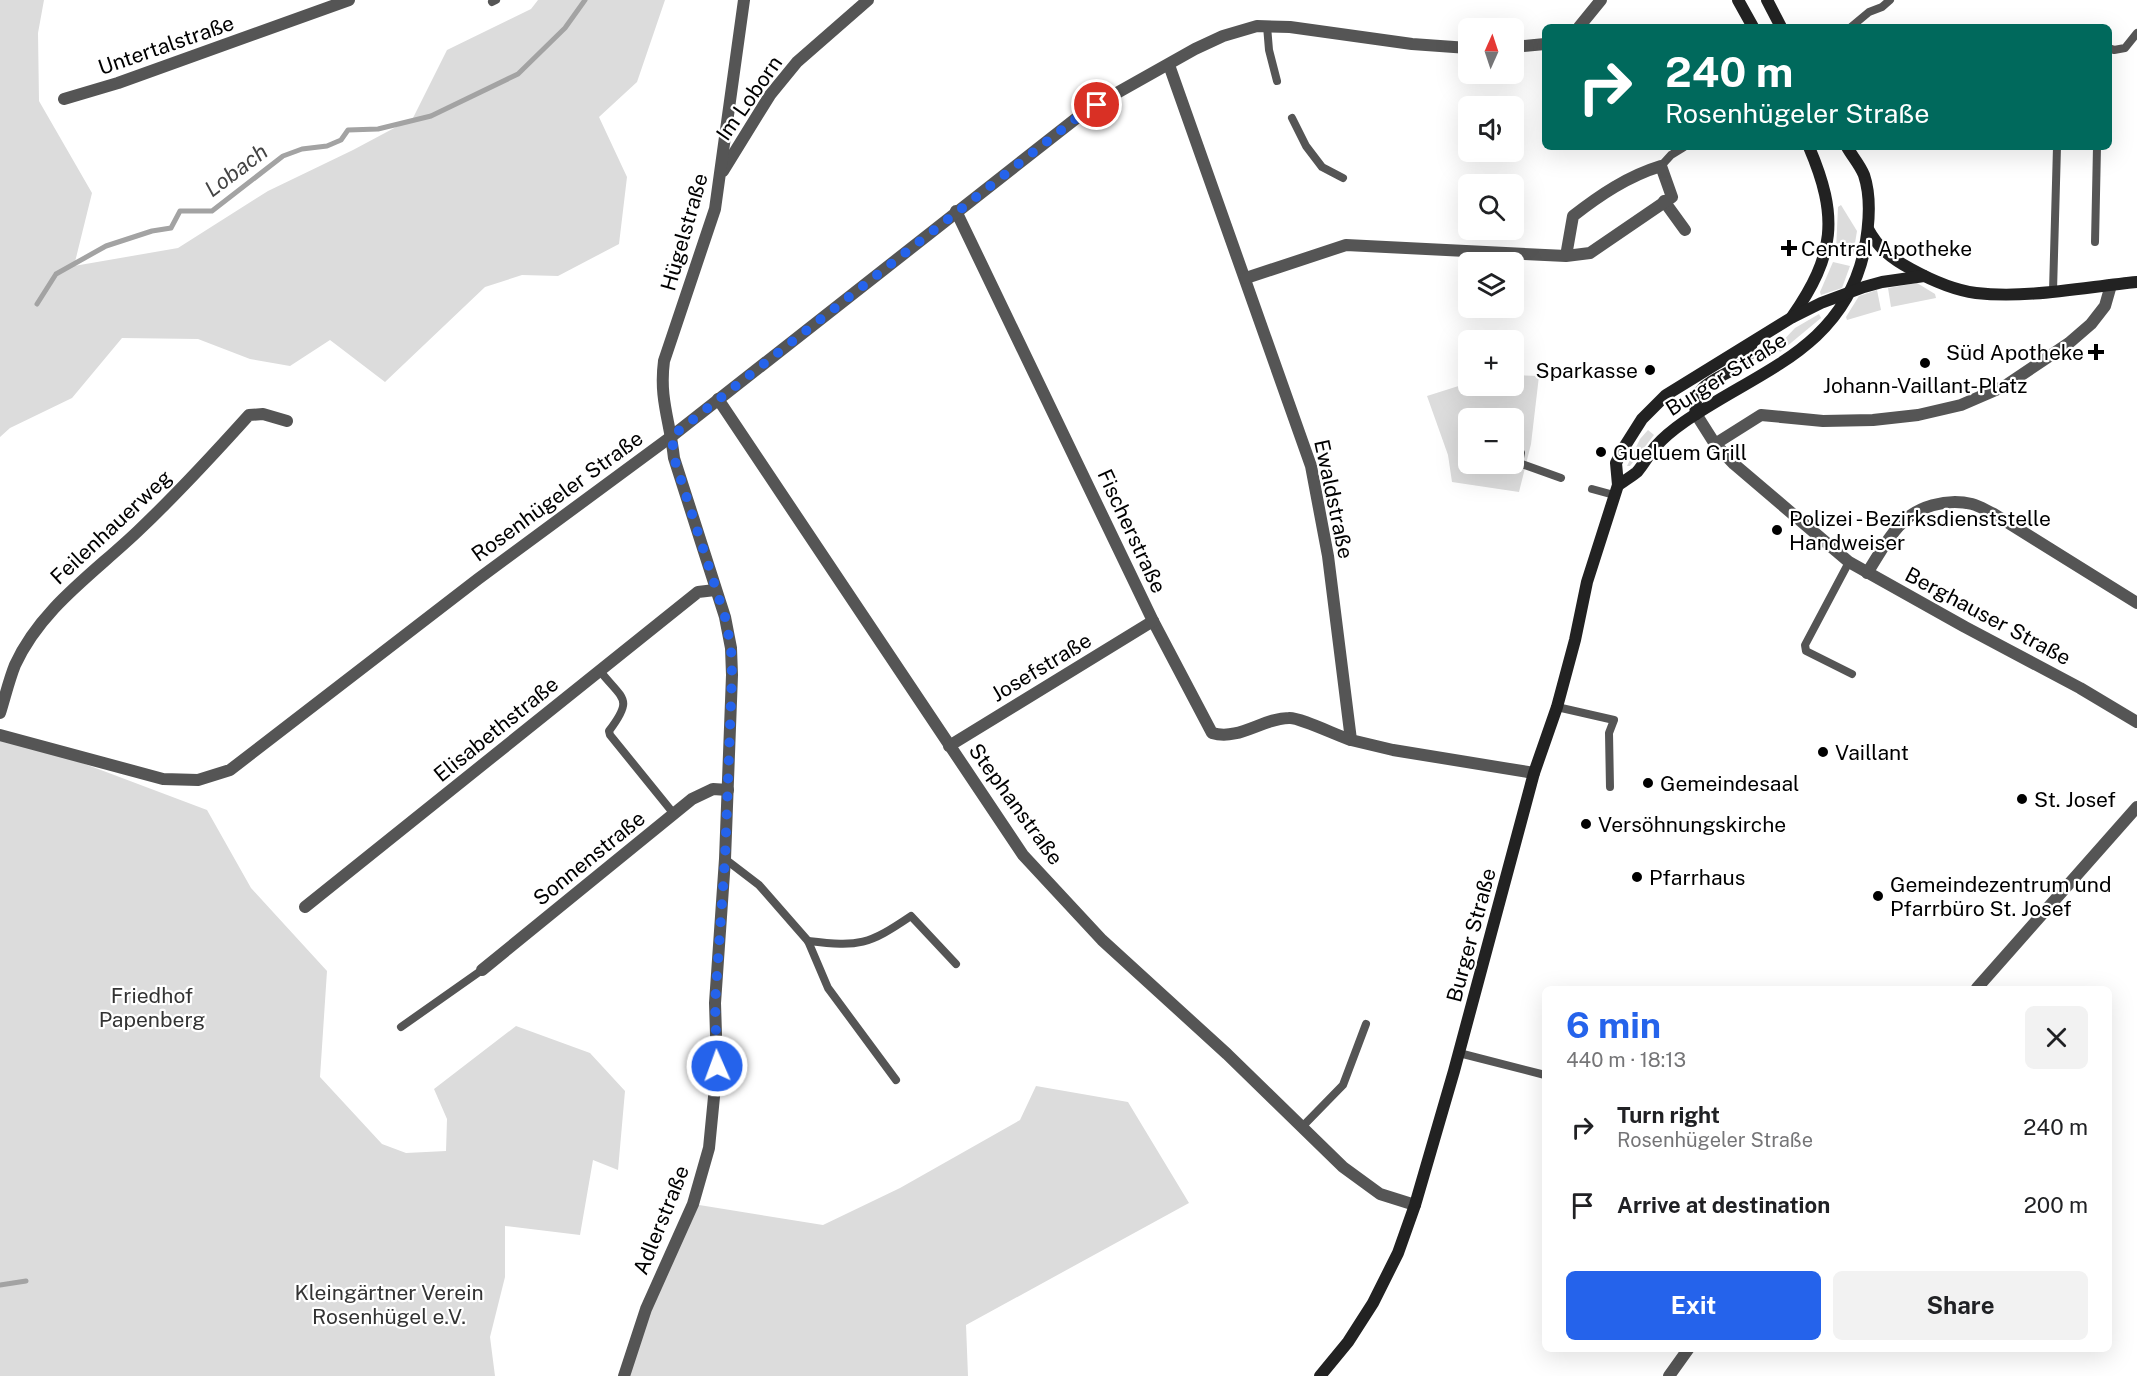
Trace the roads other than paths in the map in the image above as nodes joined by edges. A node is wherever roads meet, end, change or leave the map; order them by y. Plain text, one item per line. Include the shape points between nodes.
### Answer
1 (349, 0) edge
2 (744, 0) edge
3 (868, 0) edge
4 (1601, 0) edge
5 (1738, 0) edge
6 (1767, 0) edge
7 (1890, 0) edge
8 (1581, 24) edge
9 (1751, 24) edge
10 (1779, 24) edge
11 (1855, 24) edge
12 (1268, 26) junction
13 (2137, 33) edge
14 (1542, 44) edge
15 (1524, 46) edge
16 (1458, 47) edge
17 (2112, 49) edge
18 (1169, 65) junction
19 (1277, 81) dead end
20 (64, 99) dead end
21 (1292, 118) dead end
22 (1679, 150) edge
23 (1810, 150) edge
24 (1849, 150) edge
25 (2057, 150) edge
26 (2097, 150) edge
27 (1661, 166) junction
28 (721, 175) junction
29 (1343, 178) dead end
30 (1664, 201) junction
31 (956, 211) junction
32 (1868, 229) junction
33 (1685, 230) dead end
34 (2095, 242) dead end
35 (1566, 256) junction
36 (1924, 276) junction
37 (1246, 278) junction
38 (2137, 282) edge
39 (2111, 285) junction
40 (2053, 291) junction
41 (1850, 292) junction
42 (1791, 318) junction
43 (1752, 343) junction
44 (718, 399) junction
45 (1696, 414) junction
46 (287, 421) dead end
47 (672, 436) junction
48 (1715, 444) junction
49 (1524, 465) edge
50 (1561, 478) dead end
51 (1592, 489) dead end
52 (1616, 490) junction
53 (1850, 562) junction
54 (1867, 573) junction
55 (715, 590) junction
56 (2137, 603) edge
57 (1153, 621) junction
58 (600, 671) junction
59 (1852, 674) dead end
60 (1557, 707) junction
61 (0, 713) edge
62 (2137, 722) edge
63 (0, 735) edge
64 (1351, 740) junction
65 (949, 746) junction
66 (1534, 773) junction
67 (1610, 788) dead end
68 (728, 790) junction
69 (2137, 807) edge
70 (674, 814) junction
71 (725, 859) junction
72 (305, 907) dead end
73 (808, 941) junction
74 (956, 964) dead end
75 (482, 970) joint
76 (1979, 986) edge
77 (1366, 1024) dead end
78 (401, 1027) dead end
79 (1459, 1053) junction
80 (1542, 1074) edge
81 (896, 1080) dead end
82 (1301, 1128) junction
83 (1415, 1205) junction
84 (1686, 1352) edge
85 (624, 1376) edge
86 (1320, 1376) edge
87 (1669, 1376) edge

1 - 20 street, Untertalstraße
2 - 28 street, Hügelstraße
3 - 28 street, Im Loborn via 796,62 770,95
4 - 8 street
5 - 9 main road
6 - 10 main road
7 - 11 lane
12 - 16 street, Rosenhügeler Straße
12 - 18 street, Rosenhügeler Straße via 1223,36
12 - 19 lane
13 - 17 lane via 2125,48
14 - 15 street
18 - 31 street, Rosenhügeler Straße via 1078,117
18 - 37 street, Ewaldstraße
21 - 29 lane via 1322,167
22 - 27 lane
23 - 42 main road, Burger Straße via 1822,177 1829,216 1825,254 1809,292
24 - 32 main road, Burger Straße via 1863,174 1869,200
25 - 40 lane
26 - 34 lane
27 - 30 street via 1672,197
27 - 35 street via 1638,173 1573,216
28 - 47 street, Hügelstraße via 715,209 664,360 661,382
30 - 33 street
30 - 35 street via 1590,253
31 - 44 street, Rosenhügeler Straße
31 - 57 street, Fischerstraße
32 - 36 main road via 1888,255
32 - 41 main road, Burger Straße
35 - 37 street via 1346,245
36 - 40 main road via 1976,293
36 - 41 main road, Burger Straße via 1882,282
37 - 64 street, Ewaldstraße via 1311,466 1328,556
38 - 39 main road
39 - 40 main road
39 - 48 street via 2105,306 2069,343 2006,386 1961,405 1873,420 1823,421 1761,415
41 - 42 main road, Burger Straße
41 - 45 main road, Burger Straße via 1828,324 1794,355
42 - 43 main road, Burger Straße
43 - 45 main road via 1746,360 1703,388 1697,396
43 - 52 main road, Burger Straße via 1682,384 1652,408 1616,463
44 - 47 street, Rosenhügeler Straße
44 - 65 street, Stephanstraße
45 - 48 street, Berghauser Straße
45 - 52 main road, Burger Straße via 1664,437
46 - 61 street, Feilenhauerweg via 263,414 249,415 200,471 64,597 24,650
47 - 55 street, Adlerstraße via 674,458
47 - 63 street, Rosenhügeler Straße via 230,770 198,780 163,779
48 - 53 street, Berghauser Straße
49 - 50 lane
51 - 52 lane
52 - 60 main road, Burger Straße via 1587,582
53 - 54 street, Berghauser Straße
53 - 59 lane via 1804,645 1806,651
54 - 56 street via 1899,526 1915,512 1960,502 1994,514
54 - 62 street, Berghauser Straße
55 - 58 street, Elisabethstraße via 698,592
55 - 68 street, Adlerstraße via 731,648
57 - 64 street, Fischerstraße via 1212,733 1223,736 1292,717
57 - 65 street, Josefstraße
58 - 70 lane via 624,702 624,710 610,735
58 - 72 street, Elisabethstraße
60 - 66 main road, Burger Straße
60 - 67 lane via 1614,720 1609,733
64 - 66 street
65 - 82 street, Stephanstraße via 1031,863 1102,940
66 - 79 main road, Burger Straße
68 - 70 street, Sonnenstraße via 713,789
68 - 71 street, Adlerstraße
69 - 76 street
70 - 75 street, Sonnenstraße
71 - 73 lane via 759,885
71 - 85 street, Adlerstraße via 715,1003 717,1066 709,1148 693,1204 646,1309
73 - 74 lane via 852,945 867,942 911,916
73 - 81 lane via 828,988
75 - 78 lane
77 - 82 lane via 1343,1085
79 - 80 lane
79 - 83 main road, Burger Straße
82 - 83 street, Stephanstraße via 1362,1183
83 - 86 main road, Burger Straße via 1398,1253 1373,1302
84 - 87 street

